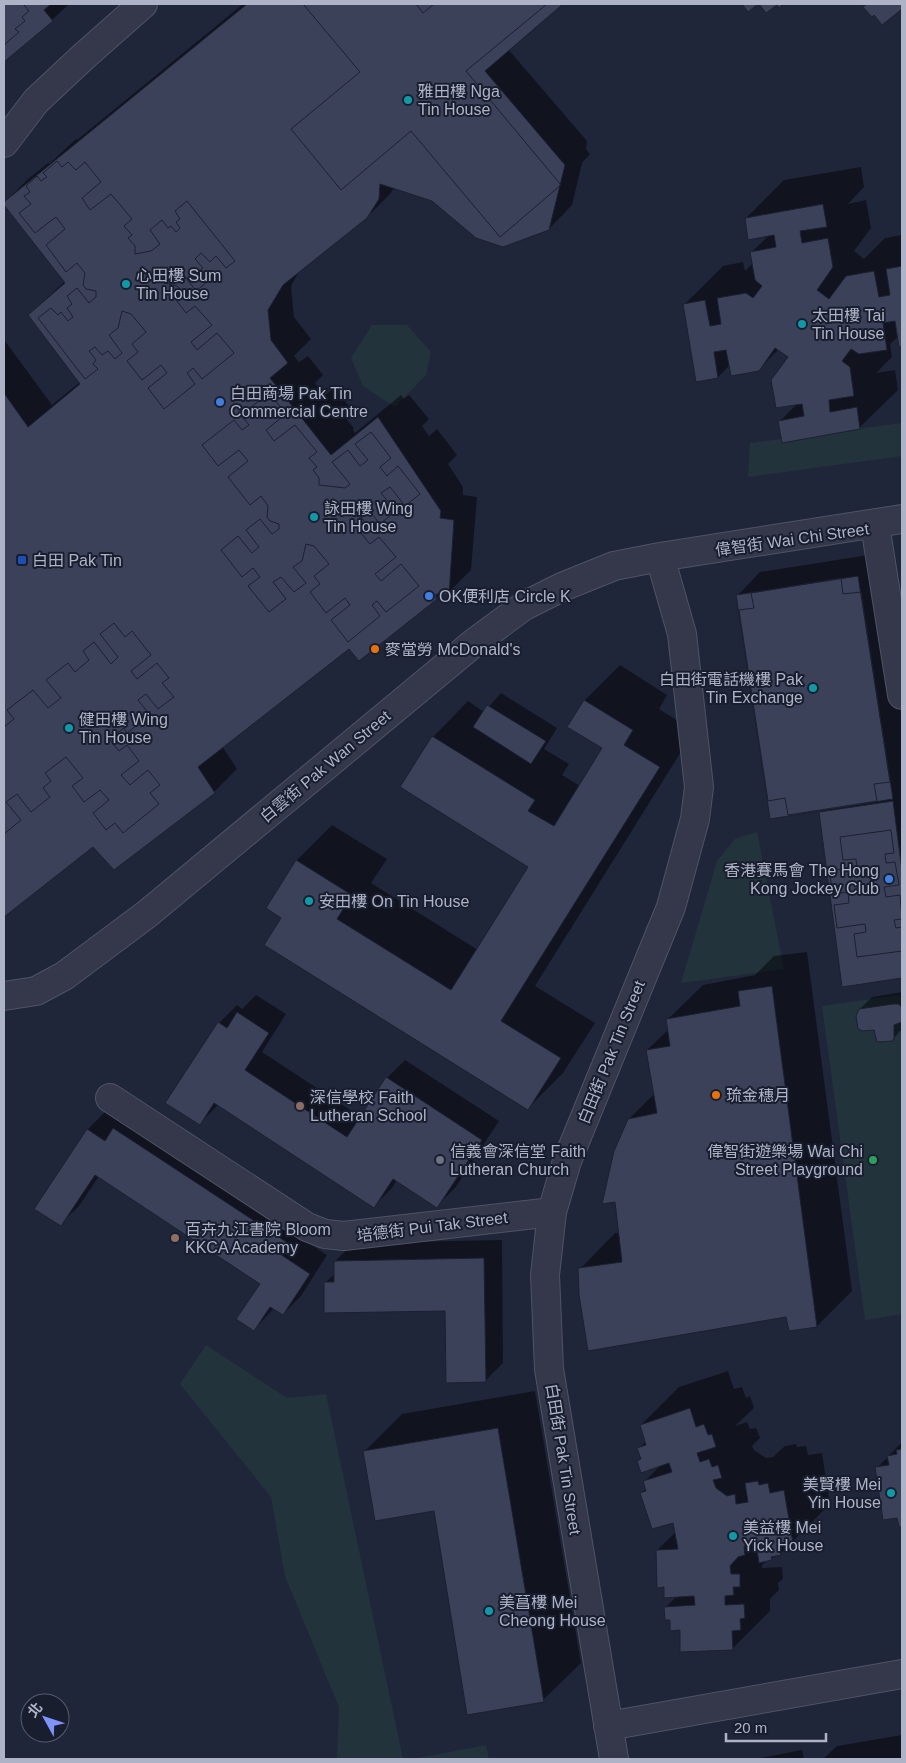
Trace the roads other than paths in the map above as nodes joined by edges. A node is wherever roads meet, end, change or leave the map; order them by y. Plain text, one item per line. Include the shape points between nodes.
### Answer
1 (143, 4) edge
2 (4, 143) edge
3 (902, 519) edge
4 (875, 525) junction
5 (660, 557) junction
6 (902, 694) edge
7 (4, 996) edge
8 (110, 1098) dead end
9 (552, 1212) junction
10 (902, 1674) edge
11 (608, 1726) junction
12 (614, 1759) edge

1 - 2 street via 36,101
3 - 4 street
4 - 5 street, 偉智街 Wai Chi Street
4 - 6 street, 偉智街 Wai Chi Street
5 - 7 street, 白雲街 Pak Wan Street via 614,566 524,606 474,642 147,914 64,976 36,991
5 - 9 street, 白田街 Pak Tin Street via 682,634 700,787 695,820 671,907 567,1161
8 - 9 street, 培德街 Pui Tak Street via 307,1227 325,1234 344,1236
9 - 11 street, 白田街 Pak Tin Street via 545,1275 549,1369
10 - 11 street
11 - 12 street, 白田街 Pak Tin Street

